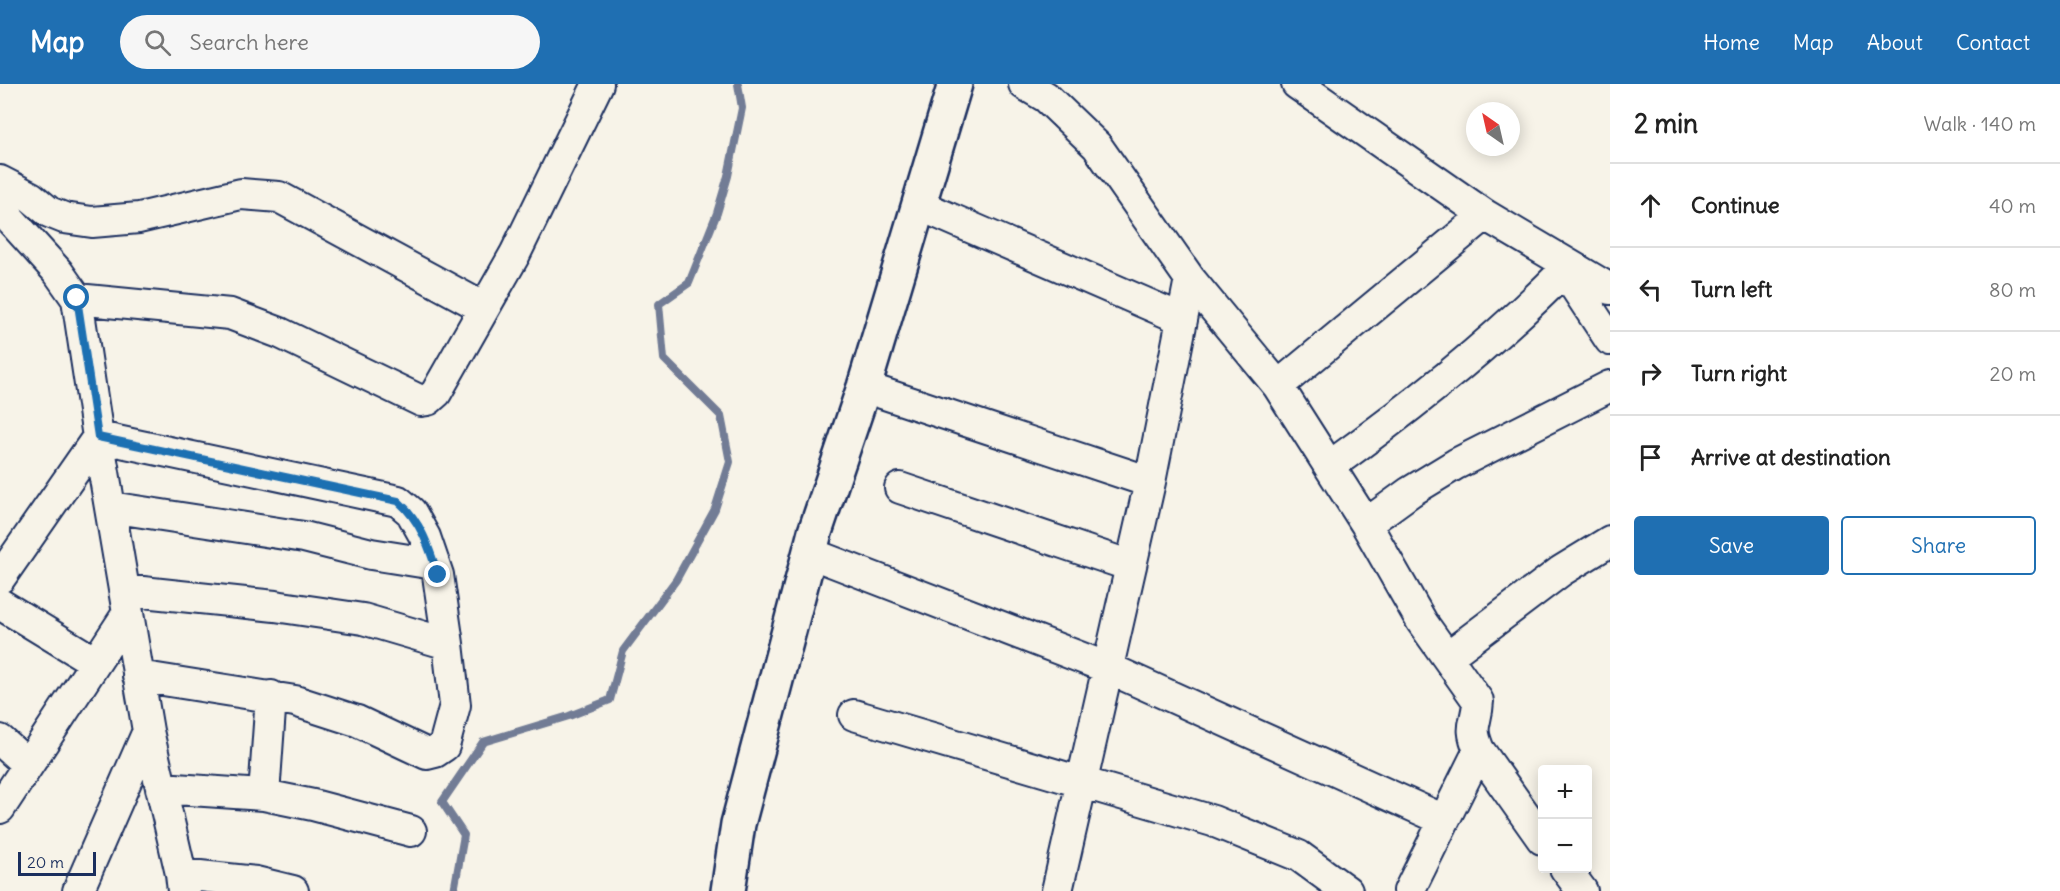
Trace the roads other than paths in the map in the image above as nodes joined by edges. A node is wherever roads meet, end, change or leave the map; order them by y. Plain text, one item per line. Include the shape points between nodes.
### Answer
1 (597, 84) edge
2 (955, 84) edge
3 (1024, 84) edge
4 (1297, 84) edge
5 (0, 181) edge
6 (919, 205) junction
7 (0, 208) edge
8 (1485, 215) junction
9 (1560, 263) junction
10 (1190, 279) junction
11 (1610, 289) edge
12 (77, 298) junction
13 (484, 308) junction
14 (1182, 319) junction
15 (1610, 340) edge
16 (1278, 386) junction
17 (1610, 386) edge
18 (864, 387) junction
19 (98, 437) junction
20 (1330, 466) junction
21 (1150, 482) junction
22 (900, 488) dead end
23 (110, 507) junction
24 (1366, 524) junction
25 (1610, 541) edge
26 (810, 553) junction
27 (434, 564) junction
28 (1131, 566) junction
29 (0, 578) edge
30 (126, 601) junction
31 (0, 604) edge
32 (448, 644) junction
33 (1447, 657) junction
34 (95, 662) junction
35 (1108, 668) junction
36 (138, 676) junction
37 (271, 696) junction
38 (854, 715) dead end
39 (148, 731) junction
40 (0, 740) edge
41 (1479, 750) junction
42 (28, 765) junction
43 (1082, 784) junction
44 (161, 788) junction
45 (264, 795) junction
46 (0, 808) edge
47 (1444, 820) junction
48 (411, 831) dead end
49 (1538, 833) edge
50 (1569, 873) edge
51 (182, 883) edge
52 (78, 891) edge
53 (293, 891) edge
54 (728, 891) edge
55 (1057, 891) edge
56 (1347, 891) edge
57 (1409, 891) edge
58 (1582, 891) edge

1 - 13 street via 515,254
2 - 6 street
3 - 10 street via 1046,97 1097,146
4 - 8 street
5 - 13 street via 31,197 49,212 92,222 139,218 241,194 279,197
6 - 14 street
6 - 18 street
7 - 12 street
8 - 9 street
8 - 16 street
9 - 11 street
9 - 15 street
9 - 20 street via 1540,295 1399,416
10 - 14 street
10 - 16 street
12 - 13 street via 230,314 280,333 421,402 435,393
12 - 19 street
14 - 21 street
16 - 20 street
17 - 24 street via 1456,464
18 - 21 street
18 - 26 street
19 - 23 street
19 - 27 street via 398,501 411,512
19 - 29 street
20 - 24 street
21 - 28 street
22 - 28 street
23 - 27 street via 304,537 371,554
23 - 30 street
24 - 33 street via 1422,622
25 - 33 street via 1561,571
26 - 35 street
26 - 54 street via 738,824
27 - 32 street
28 - 35 street
30 - 32 street via 275,606 363,619
30 - 34 street
30 - 36 street
31 - 34 street
32 - 37 street via 455,705 444,746 435,752 426,754 357,722
33 - 41 street via 1478,701 1473,736
34 - 42 street
35 - 43 street
35 - 47 street
36 - 37 street
36 - 39 street
37 - 45 street
38 - 43 street
39 - 44 street
39 - 52 street
40 - 42 street
41 - 47 street
41 - 49 street
42 - 46 street
43 - 55 street
43 - 56 street via 1224,825 1299,856
44 - 45 street
44 - 51 street
45 - 48 street
47 - 57 street
50 - 58 street
51 - 53 street via 256,882

